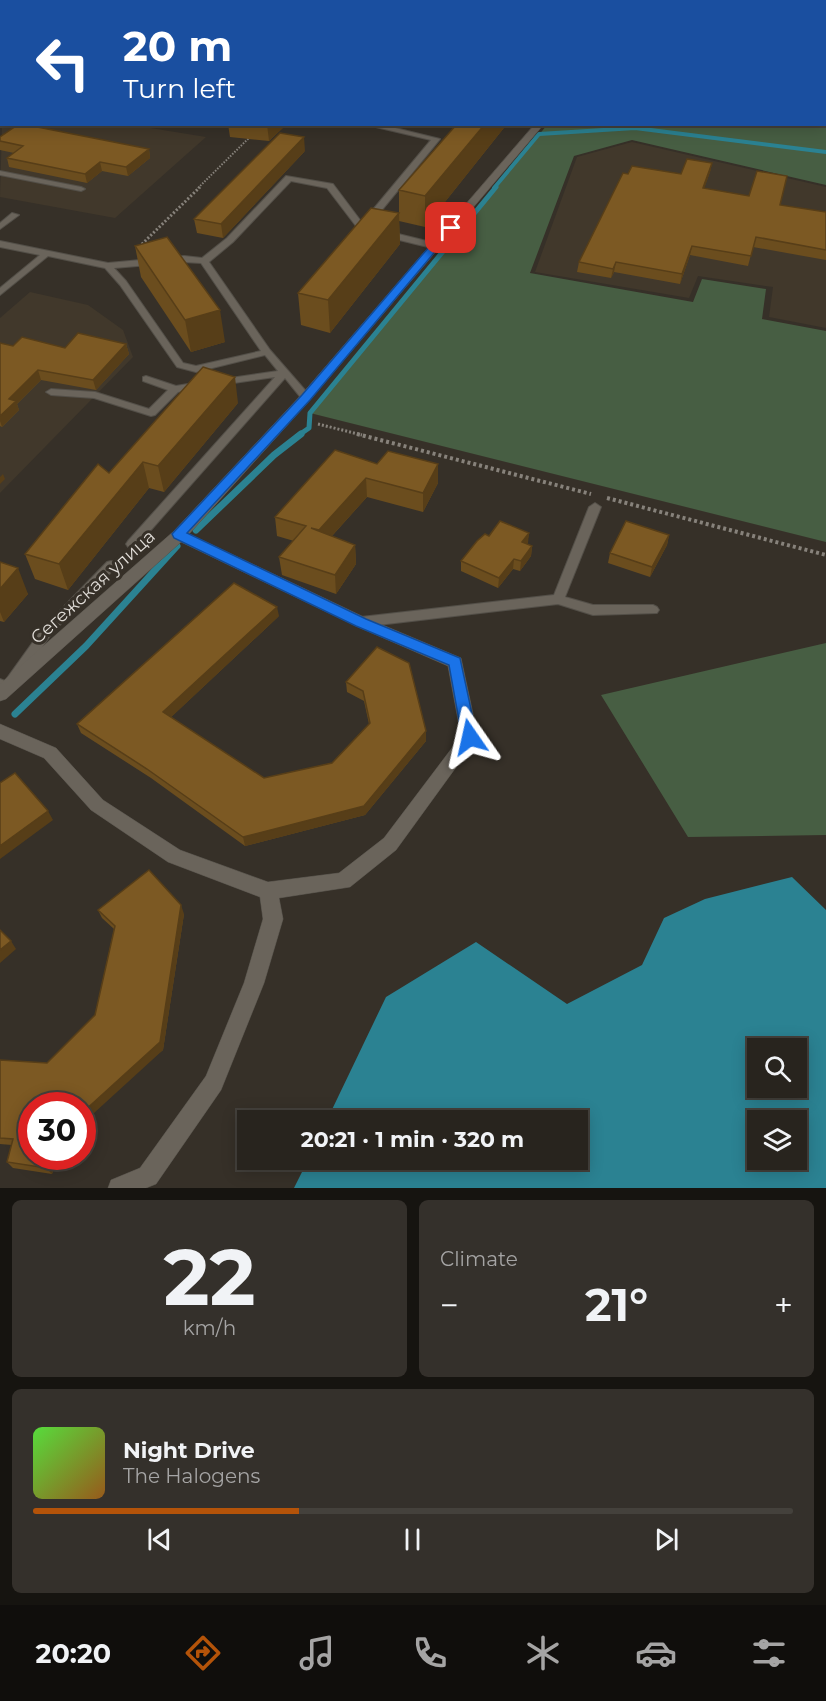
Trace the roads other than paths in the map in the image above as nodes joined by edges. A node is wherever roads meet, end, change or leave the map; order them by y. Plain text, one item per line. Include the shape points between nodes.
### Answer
1 (375, 126) edge
2 (538, 126) edge
3 (0, 173) edge
4 (81, 189) dead end
5 (15, 214) dead end
6 (0, 227) edge
7 (362, 228) junction
8 (0, 244) edge
9 (436, 246) junction
10 (46, 254) junction
11 (204, 261) junction
12 (108, 266) junction
13 (0, 292) edge
14 (267, 352) junction
15 (284, 373) junction
16 (146, 379) dead end
17 (175, 389) junction
18 (51, 392) dead end
19 (306, 398) junction
20 (594, 500) road end
21 (179, 534) junction
22 (132, 544) dead end
23 (111, 565) dead end
24 (558, 599) junction
25 (653, 610) dead end
26 (361, 622) junction
27 (3, 688) edge
28 (0, 731) edge
29 (268, 891) junction
30 (119, 1188) edge

1 - 7 lane via 436,139
2 - 9 street, Сегежская улица
3 - 4 lane
5 - 6 lane
7 - 9 lane
7 - 11 lane via 330,186 289,178 230,240
8 - 10 lane
9 - 19 street, Сегежская улица
10 - 12 lane
10 - 13 lane
11 - 12 lane via 184,259
11 - 14 lane
12 - 14 lane via 180,365 196,369
14 - 15 lane
15 - 17 lane
15 - 19 lane
15 - 22 lane
16 - 17 lane
17 - 18 lane via 151,413 95,395
19 - 21 street, Сегежская улица
20 - 24 lane
21 - 26 street
21 - 27 street, Сегежская улица
23 - 27 lane via 47,631
24 - 25 lane via 592,610
24 - 26 lane
26 - 29 street via 455,662 470,737 390,844 343,881
28 - 29 street via 50,753 97,805 174,856
29 - 30 street via 273,919 254,983 214,1083 148,1176

